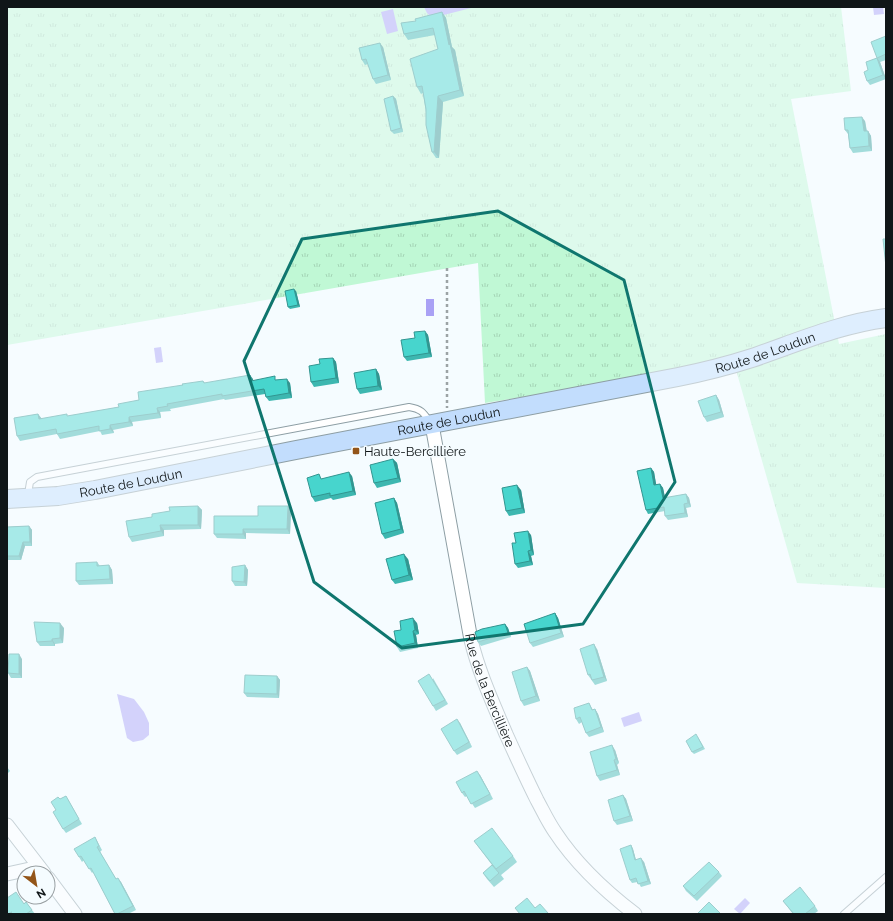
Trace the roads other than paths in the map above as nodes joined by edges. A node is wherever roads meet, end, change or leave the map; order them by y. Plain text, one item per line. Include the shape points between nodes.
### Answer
1 (886, 318) edge
2 (440, 423) junction
3 (7, 499) edge
4 (7, 825) edge
5 (38, 865) edge
6 (886, 878) edge
7 (56, 888) edge
8 (76, 914) edge
9 (636, 914) edge
10 (844, 914) edge

1 - 2 main road, Route de Loudun via 824,332 708,371
2 - 3 main road, Route de Loudun via 95,490 58,496
2 - 9 street, Rue de la Bercillière via 475,660 525,775 554,831 581,866 613,897
4 - 5 street
6 - 10 lane
7 - 8 street

